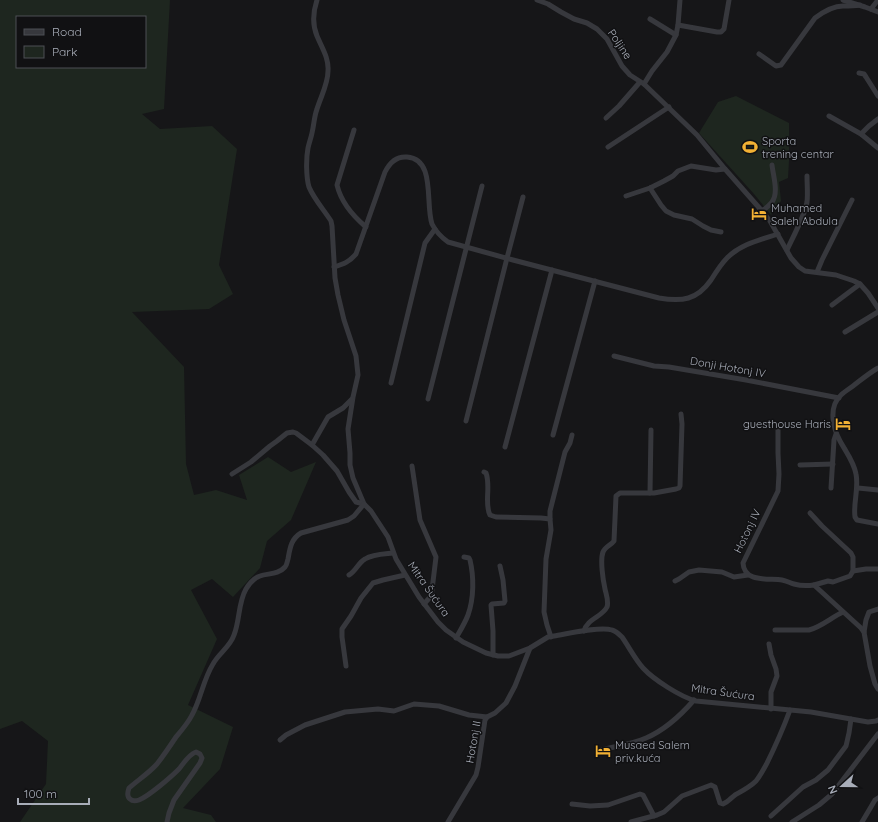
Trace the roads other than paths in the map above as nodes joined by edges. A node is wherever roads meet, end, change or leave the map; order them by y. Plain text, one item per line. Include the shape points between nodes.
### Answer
1 (317, 0) edge
2 (537, 0) edge
3 (680, 0) edge
4 (729, 0) edge
5 (842, 0) edge
6 (878, 0) edge
7 (860, 5) junction
8 (870, 10) junction
9 (878, 12) edge
10 (650, 19) dead end
11 (678, 25) junction
12 (676, 35) junction
13 (759, 54) dead end
14 (859, 73) dead end
15 (642, 83) junction
16 (878, 96) edge
17 (669, 107) junction
18 (829, 116) dead end
19 (606, 118) dead end
20 (878, 119) edge
21 (354, 130) dead end
22 (861, 134) junction
23 (608, 146) dead end
24 (878, 148) edge
25 (772, 165) dead end
26 (725, 169) junction
27 (807, 176) dead end
28 (482, 186) dead end
29 (650, 188) junction
30 (626, 196) dead end
31 (523, 197) dead end
32 (852, 200) dead end
33 (762, 211) junction
34 (366, 227) junction
35 (435, 229) junction
36 (721, 232) dead end
37 (778, 234) junction
38 (466, 248) junction
39 (786, 250) junction
40 (506, 258) junction
41 (334, 267) junction
42 (552, 270) junction
43 (817, 272) junction
44 (595, 281) junction
45 (860, 284) junction
46 (832, 305) dead end
47 (878, 307) edge
48 (878, 312) edge
49 (845, 332) dead end
50 (614, 356) dead end
51 (878, 368) edge
52 (391, 383) dead end
53 (353, 397) junction
54 (839, 398) junction
55 (428, 399) dead end
56 (681, 414) dead end
57 (466, 421) dead end
58 (651, 430) dead end
59 (778, 430) dead end
60 (836, 434) junction
61 (553, 435) dead end
62 (572, 435) dead end
63 (312, 445) junction
64 (506, 447) dead end
65 (833, 464) junction
66 (800, 465) dead end
67 (412, 466) dead end
68 (484, 472) dead end
69 (232, 474) dead end
70 (831, 488) dead end
71 (858, 488) junction
72 (878, 490) edge
73 (650, 493) junction
74 (364, 504) junction
75 (810, 513) dead end
76 (550, 519) junction
77 (878, 524) edge
78 (393, 553) junction
79 (464, 557) dead end
80 (500, 566) dead end
81 (878, 569) edge
82 (853, 571) junction
83 (349, 575) dead end
84 (405, 575) junction
85 (748, 575) junction
86 (675, 581) dead end
87 (814, 585) junction
88 (424, 604) junction
89 (878, 609) edge
90 (843, 612) junction
91 (775, 630) dead end
92 (584, 631) junction
93 (864, 632) junction
94 (551, 637) junction
95 (456, 638) junction
96 (769, 644) dead end
97 (530, 648) junction
98 (493, 655) junction
99 (346, 666) dead end
100 (875, 674) edge
101 (878, 690) edge
102 (694, 700) junction
103 (770, 709) junction
104 (790, 710) junction
105 (487, 717) junction
106 (851, 719) junction
107 (878, 720) edge
108 (878, 734) edge
109 (280, 740) dead end
110 (601, 750) dead end
111 (878, 798) edge
112 (572, 804) dead end
113 (654, 816) junction
114 (771, 816) dead end
115 (167, 822) edge
116 (448, 822) edge
117 (631, 822) edge
118 (792, 822) edge
119 (862, 822) edge

1 - 41 street via 314,22 326,56 328,72 315,115 306,160 309,186 331,221
2 - 15 street, Poljine via 597,29 607,39 622,66
3 - 11 street
4 - 11 street via 724,29 721,32
5 - 7 street
6 - 8 street
7 - 8 street
7 - 13 street via 837,7 820,14 779,66
8 - 9 street
10 - 12 street
11 - 12 street
12 - 15 street
14 - 16 street via 864,74
15 - 17 street, Poljine
15 - 19 street
17 - 23 street
17 - 26 street, Poljine via 697,135
18 - 22 street
20 - 22 street
21 - 34 street via 337,185 343,201
22 - 24 street
25 - 33 street via 775,197
26 - 29 street via 691,166
26 - 33 street, Poljine
27 - 39 street via 806,206
28 - 38 street
29 - 30 street
29 - 36 street via 666,211
31 - 40 street
32 - 43 street
33 - 37 street, Poljine
34 - 35 street via 388,165 401,157 408,157 422,164 426,172 429,211
34 - 41 street via 356,254 347,263
35 - 38 street via 448,242
35 - 52 street via 425,243
37 - 39 street, Poljine
37 - 44 street via 743,246 722,264 702,291 689,298 666,299
38 - 40 street
38 - 55 street
39 - 43 street, Poljine via 799,268
40 - 42 street
40 - 57 street
41 - 53 street via 341,309 358,365
42 - 44 street
42 - 64 street
43 - 45 street, Poljine via 836,274
44 - 61 street
45 - 46 street
45 - 47 street
48 - 49 street
50 - 54 street, Donji Hotonj IV via 654,366
51 - 54 street
53 - 63 street via 343,408 328,417
53 - 74 street via 348,429 350,465
54 - 60 street via 833,409
56 - 73 street via 680,486 676,489
58 - 73 street
59 - 85 street, Hotonj IV via 778,491 743,563 744,571
60 - 65 street
60 - 71 street via 853,465
62 - 76 street via 554,493
63 - 69 street, Mitra Šućura via 296,433 287,433
63 - 74 street, Mitra Šućura via 336,471 356,502
65 - 66 street
65 - 70 street
67 - 88 street via 420,520 436,556 431,596
68 - 76 street via 488,482 490,515
71 - 72 street
71 - 77 street via 855,517 857,520
73 - 92 street via 620,493 616,496 614,541 603,554 602,570 608,598 607,607 587,624
74 - 78 street, Mitra Šućura via 388,537
74 - 115 street via 348,520 296,536 284,569 278,573 260,576 247,588 234,635 212,664 192,716 157,763 129,788 128,797 134,801 139,800 174,774 192,754 200,754 200,763 174,800
75 - 82 street via 852,553
76 - 94 street via 544,612
78 - 83 street via 365,559
78 - 84 street, Mitra Šućura
79 - 95 street via 470,560 473,593 468,616
80 - 98 street via 505,601 491,605
81 - 82 street
82 - 87 street via 850,576
84 - 88 street, Mitra Šućura
84 - 99 street via 372,583 361,598 341,632
85 - 86 street via 734,577 713,570 699,570 689,572
85 - 87 street via 799,586
87 - 90 street
88 - 95 street, Mitra Šućura via 438,622
89 - 93 street via 870,612
90 - 91 street via 809,630
90 - 93 street
92 - 94 street, Mitra Šućura
92 - 102 street, Mitra Šućura via 603,629 618,633 647,672 681,695
93 - 100 street via 870,666
94 - 97 street, Mitra Šućura
95 - 98 street, Mitra Šućura
96 - 103 street via 777,676 771,692
97 - 98 street, Mitra Šućura via 510,656
97 - 105 street, Hotonj II via 506,703
100 - 101 street
102 - 103 street, Mitra Šućura
102 - 110 street via 682,713 654,734
103 - 104 street, Mitra Šućura
104 - 106 street, Mitra Šućura
104 - 113 street via 767,763 756,780 746,789 722,804 715,787 707,786 682,796 664,812
105 - 109 street via 469,715 439,706 414,704 394,711 378,709 345,712 305,725
105 - 116 street, Hotonj II via 476,775
106 - 107 street, Mitra Šućura via 868,722
106 - 114 street via 846,746 828,770 803,787
108 - 118 street via 832,794
111 - 119 street
112 - 113 street via 608,805 640,794 646,799
113 - 117 street

